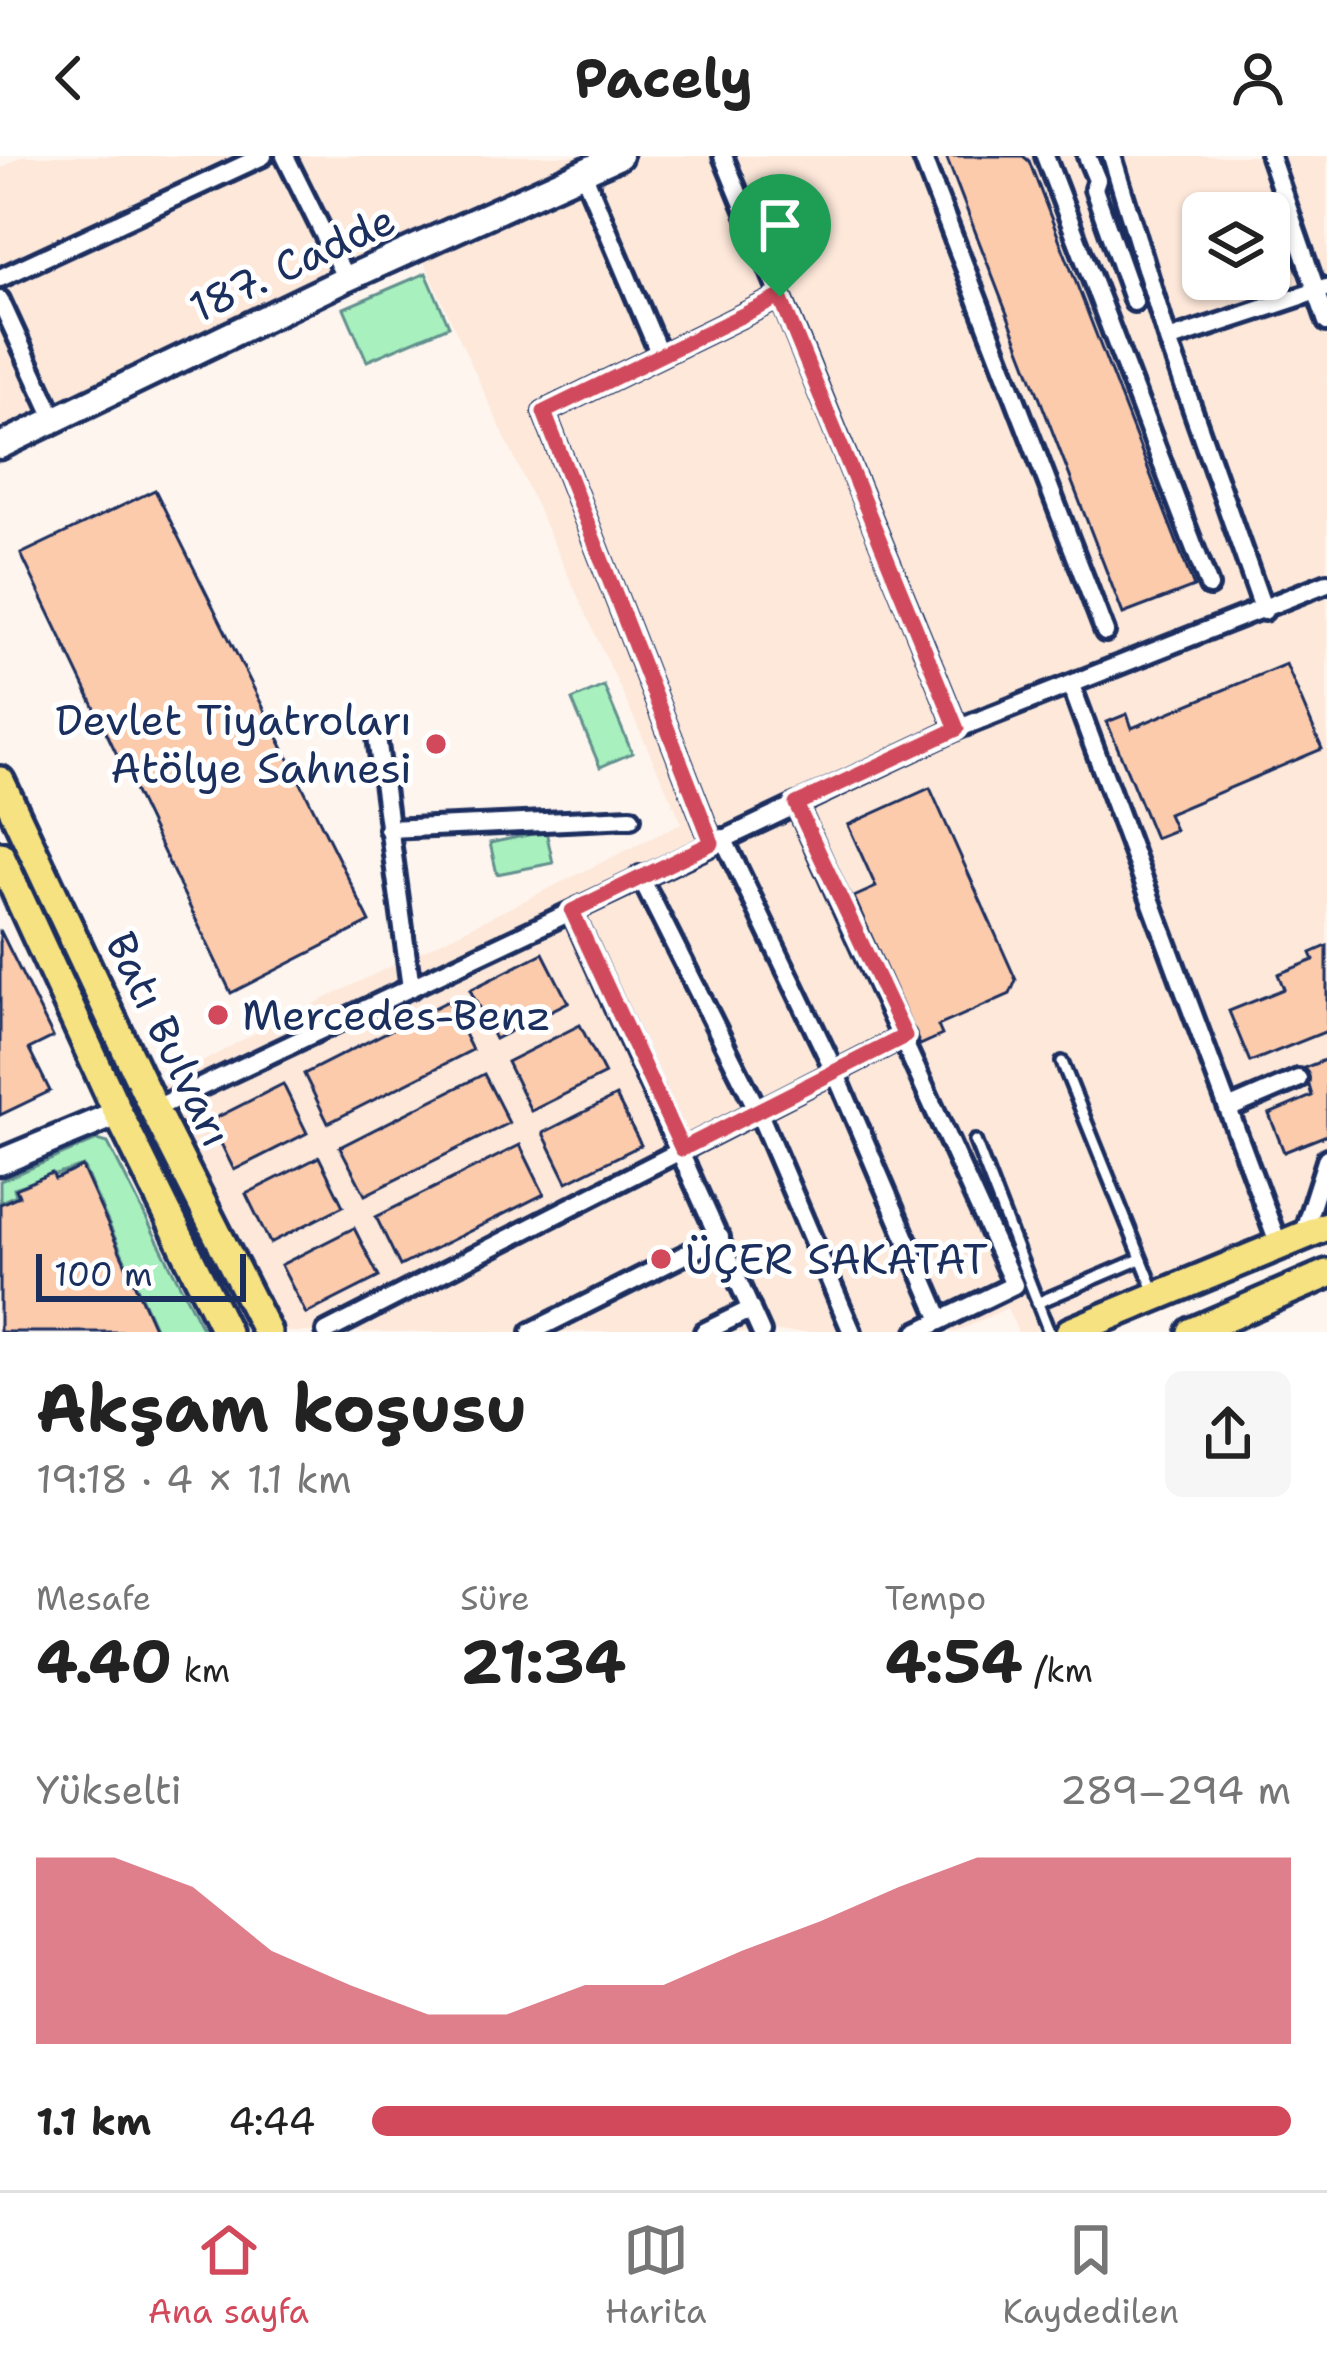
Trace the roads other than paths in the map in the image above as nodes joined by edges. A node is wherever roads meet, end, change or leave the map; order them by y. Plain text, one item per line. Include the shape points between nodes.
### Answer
1 (263, 156) edge
2 (285, 156) edge
3 (619, 156) edge
4 (723, 156) edge
5 (922, 156) edge
6 (1045, 156) edge
7 (1088, 156) edge
8 (1112, 156) edge
9 (1270, 156) edge
10 (583, 172) junction
11 (0, 278) edge
12 (346, 279) junction
13 (1322, 289) edge
14 (1154, 294) junction
15 (780, 297) junction
16 (0, 300) edge
17 (1134, 302) junction
18 (1105, 314) junction
19 (1327, 322) edge
20 (1168, 340) junction
21 (660, 355) junction
22 (55, 420) junction
23 (0, 446) edge
24 (1327, 583) edge
25 (1208, 586) dead end
26 (1264, 610) junction
27 (1105, 632) dead end
28 (1071, 685) junction
29 (957, 729) junction
30 (377, 737) dead end
31 (0, 781) edge
32 (796, 804) junction
33 (631, 818) dead end
34 (388, 829) junction
35 (717, 841) junction
36 (0, 856) edge
37 (640, 876) junction
38 (572, 911) junction
39 (410, 988) junction
40 (905, 1036) junction
41 (1062, 1062) dead end
42 (835, 1072) junction
43 (1298, 1079) dead end
44 (1228, 1108) junction
45 (154, 1109) junction
46 (758, 1111) junction
47 (118, 1113) junction
48 (975, 1141) dead end
49 (682, 1149) junction
50 (1327, 1158) edge
51 (0, 1162) edge
52 (1303, 1236) edge
53 (720, 1237) junction
54 (1138, 1260) junction
55 (1327, 1274) edge
56 (1157, 1296) junction
57 (1037, 1303) junction
58 (751, 1309) junction
59 (941, 1320) junction
60 (226, 1332) edge
61 (267, 1332) edge
62 (326, 1332) edge
63 (531, 1332) edge
64 (704, 1332) edge
65 (761, 1332) edge
66 (852, 1332) edge
67 (917, 1332) edge
68 (1049, 1332) edge
69 (1070, 1332) edge
70 (1192, 1332) edge

1 - 11 street
2 - 12 street
3 - 10 main road, 187. Cadde
4 - 15 street
5 - 27 street
6 - 18 street
7 - 17 street
8 - 14 street
9 - 13 street
10 - 12 main road, 187. Cadde
10 - 21 street
12 - 22 main road, 187. Cadde
13 - 19 street
13 - 20 street
14 - 17 street
14 - 20 street
15 - 21 street
15 - 29 street
16 - 22 street
17 - 18 street
18 - 25 street
20 - 26 street
21 - 35 street via 544,412
22 - 23 main road, 187. Cadde
24 - 26 street
26 - 28 street
28 - 29 street
28 - 44 street
29 - 32 street
30 - 34 street
31 - 45 main road, Batı Bulvarı
32 - 35 street
32 - 40 street
33 - 34 street
34 - 39 street
35 - 37 street
35 - 42 street
36 - 47 main road, Batı Bulvarı
37 - 38 street
37 - 46 street
38 - 39 street
38 - 49 street
39 - 45 street
40 - 42 street
40 - 59 street via 1014,1285
41 - 54 lane
42 - 46 street
42 - 59 street
43 - 44 street
44 - 52 street
45 - 61 main road, Batı Bulvarı
46 - 49 street
46 - 66 street
47 - 51 main road
47 - 60 main road, Batı Bulvarı
48 - 57 lane
49 - 53 street
49 - 62 street
50 - 52 street
52 - 56 main road
53 - 58 street
53 - 63 street
54 - 56 lane
54 - 57 lane
55 - 70 main road
56 - 69 main road
57 - 68 lane
58 - 64 street
58 - 65 street
59 - 67 street

